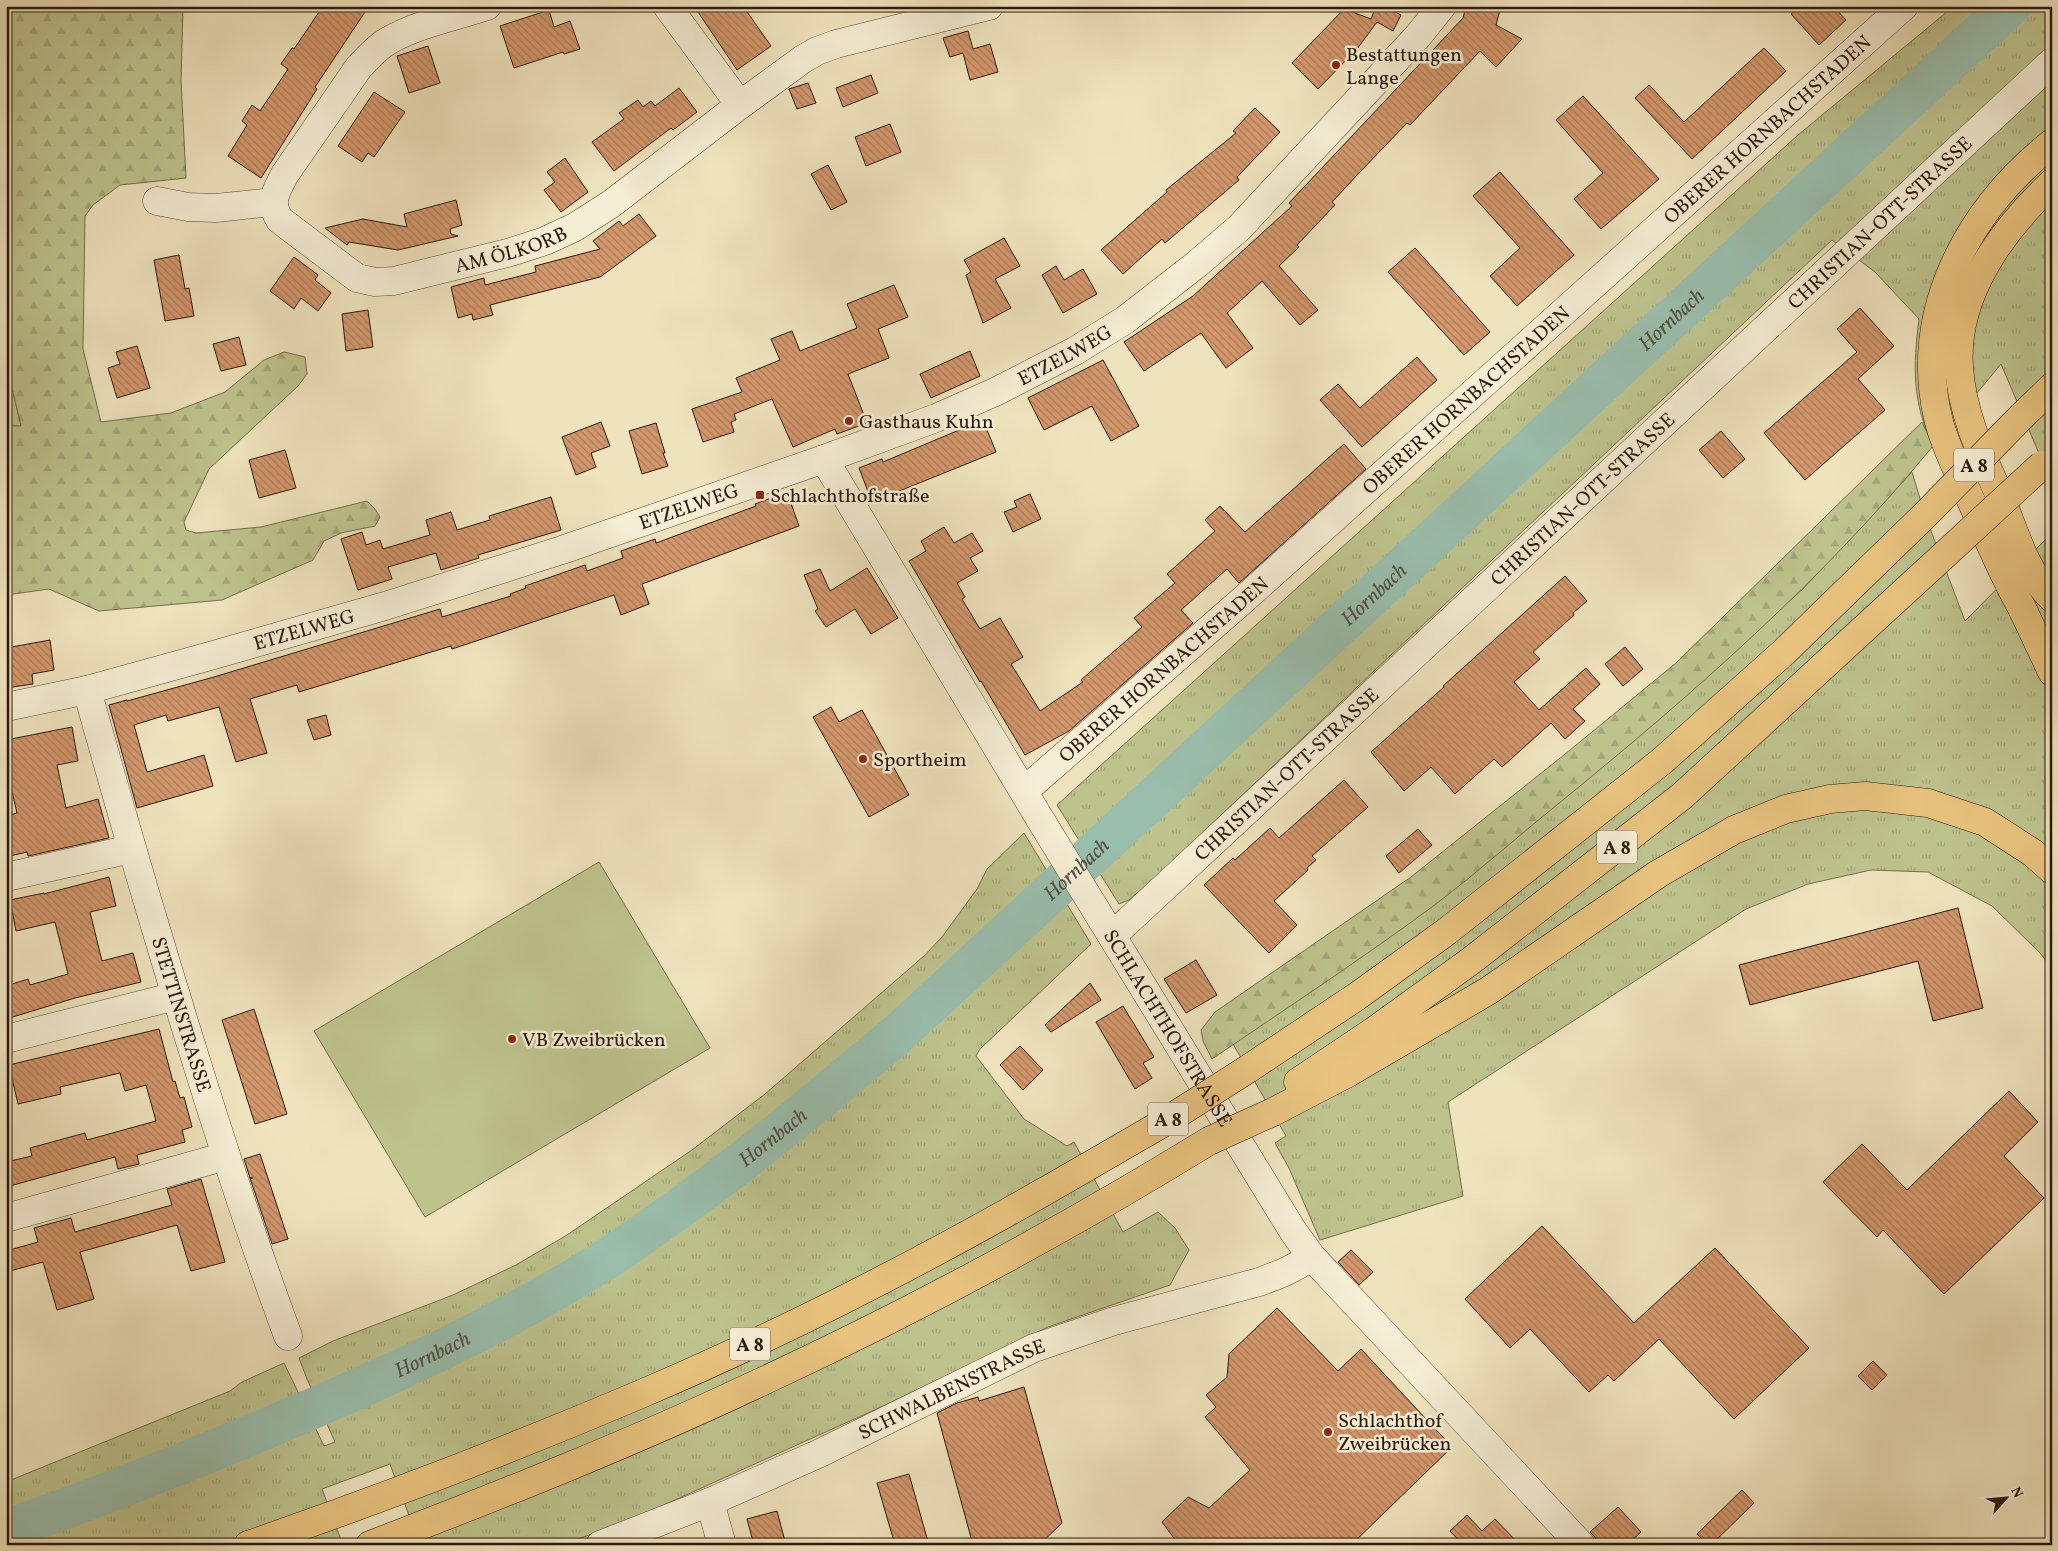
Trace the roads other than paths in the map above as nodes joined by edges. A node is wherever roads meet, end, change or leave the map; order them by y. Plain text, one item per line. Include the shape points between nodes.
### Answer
1 (487, 6) edge
2 (667, 6) edge
3 (989, 6) edge
4 (1442, 6) edge
5 (1885, 12) edge
6 (2052, 62) edge
7 (740, 105) junction
8 (2052, 143) edge
9 (2052, 183) edge
10 (157, 200) dead end
11 (273, 202) junction
12 (2052, 387) edge
13 (824, 459) junction
14 (2047, 460) edge
15 (2052, 598) edge
16 (2022, 608) junction
17 (2052, 628) edge
18 (2052, 672) edge
19 (87, 690) junction
20 (6, 707) edge
21 (1024, 791) junction
22 (131, 849) junction
23 (2052, 870) edge
24 (6, 877) edge
25 (1107, 927) junction
26 (176, 996) junction
27 (6, 1039) edge
28 (1271, 1108) junction
29 (226, 1156) junction
30 (6, 1218) edge
31 (1311, 1256) junction
32 (288, 1336) dead end
33 (710, 1502) junction
34 (248, 1545) edge
35 (370, 1545) edge
36 (600, 1545) edge
37 (722, 1545) edge
38 (1581, 1545) edge

1 - 11 street via 403,33 372,53 285,174
2 - 7 street
3 - 7 street, AM ÖLKORB via 817,51
4 - 13 street, ETZELWEG via 1418,36 1239,228 1151,300 1075,352 995,392 936,418
5 - 21 street, OBERER HORNBACHSTADEN via 1244,599
6 - 25 street, CHRISTIAN-OTT-STRASSE
7 - 11 street, AM ÖLKORB via 611,204 575,227 511,252 394,281 375,282 357,278 287,226 275,212
8 - 16 main road via 2000,192 1970,235 1944,289 1932,338 1933,386 1947,446
9 - 15 main road via 2016,219 1980,276 1962,330 1959,367 1974,436 2033,575
10 - 11 street via 188,207 216,208
12 - 34 main road, A 8, bridge via 1784,652 1662,761 1446,932 1248,1069 1163,1123 1022,1204 848,1297 748,1346 642,1394 399,1491
13 - 19 street, ETZELWEG via 636,526 394,603
13 - 21 street, SCHLACHTHOFSTRASSE
14 - 28 main road, A 8, bridge via 1682,796 1472,960
16 - 17 main road
16 - 18 main road
19 - 20 street, ETZELWEG
19 - 22 street, STETTINSTRASSE
21 - 25 street, SCHLACHTHOFSTRASSE
22 - 24 street
22 - 26 street, STETTINSTRASSE
23 - 28 main road via 2033,853 1984,822 1928,803 1865,796 1830,799 1786,809 1734,830 1667,870 1488,991 1348,1073
25 - 31 street, SCHLACHTHOFSTRASSE via 1277,1207
26 - 27 street
26 - 29 street, STETTINSTRASSE
28 - 35 main road, A 8, bridge via 1035,1244 759,1384 653,1431
29 - 30 street
29 - 32 street, STETTINSTRASSE
31 - 33 street, SCHWALBENSTRASSE via 1282,1274 1259,1282 1114,1321 1034,1348 818,1454
31 - 38 street, SCHLACHTHOFSTRASSE
33 - 36 street, SCHWALBENSTRASSE
33 - 37 street

